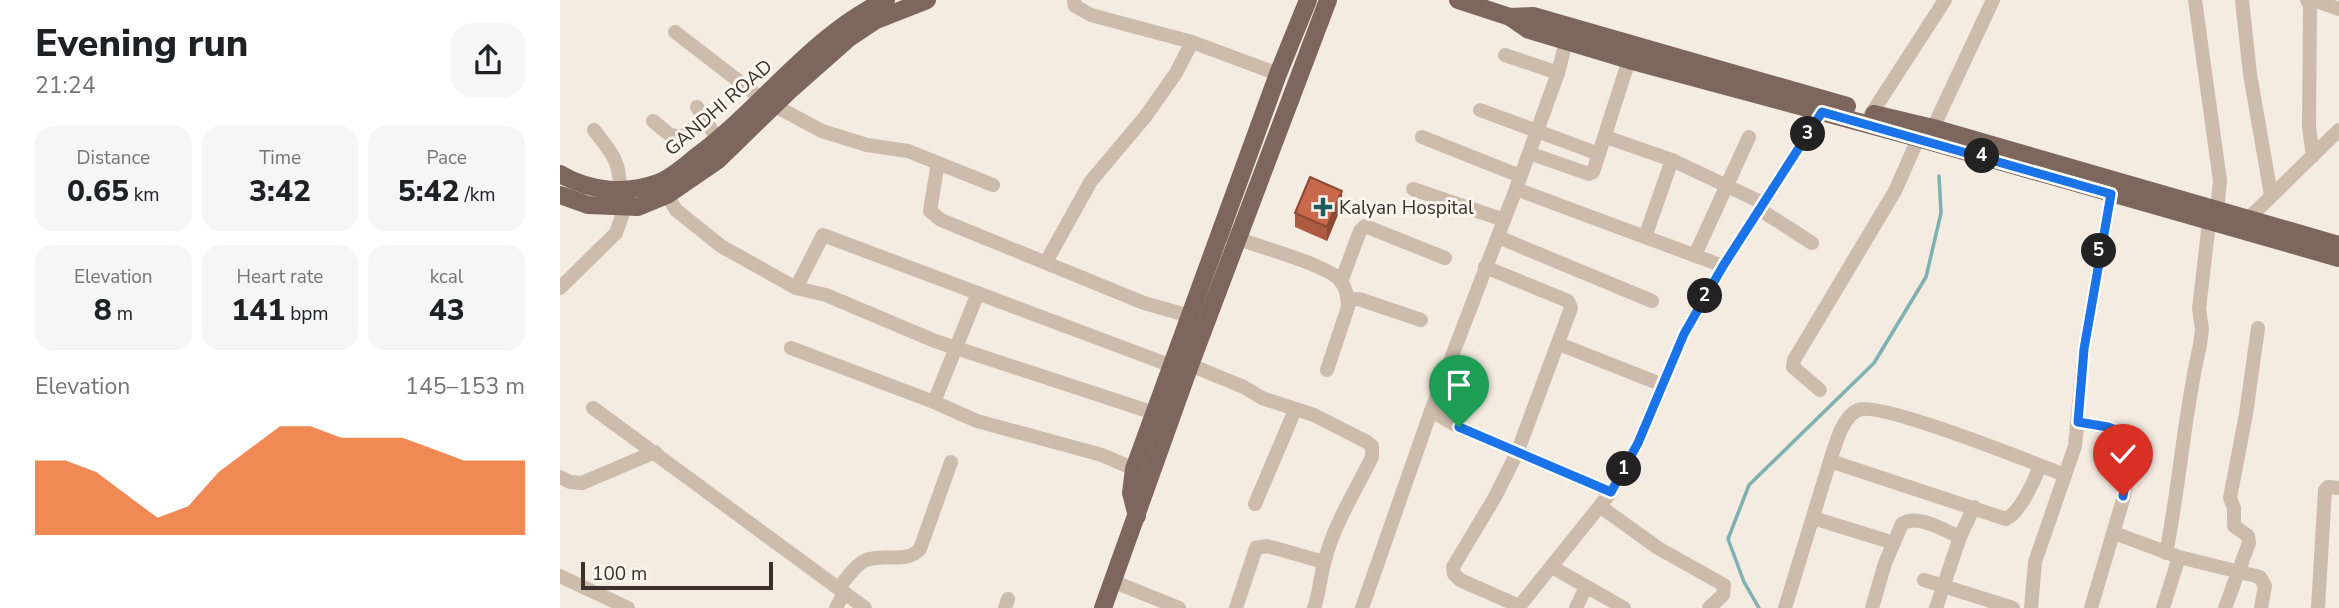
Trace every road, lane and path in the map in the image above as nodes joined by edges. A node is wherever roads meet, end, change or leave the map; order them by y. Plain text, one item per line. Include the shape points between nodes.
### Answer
1 (927, 0) edge
2 (1074, 0) edge
3 (1308, 0) edge
4 (1328, 0) edge
5 (1458, 0) edge
6 (1945, 0) edge
7 (1993, 0) edge
8 (2195, 0) edge
9 (2242, 0) edge
10 (2307, 0) edge
11 (2313, 0) edge
12 (884, 1) edge
13 (2339, 9) edge
14 (1510, 17) junction
15 (675, 33) dead end
16 (1566, 41) junction
17 (1192, 42) junction
18 (1505, 55) dead end
19 (1629, 60) junction
20 (1558, 73) junction
21 (1278, 74) junction
22 (768, 103) junction
23 (697, 107) dead end
24 (1480, 110) dead end
25 (1822, 112) junction
26 (1868, 118) junction
27 (705, 120) junction
28 (653, 121) dead end
29 (594, 130) dead end
30 (1537, 130) junction
31 (1925, 130) junction
32 (2339, 130) edge
33 (1422, 137) dead end
34 (1605, 137) junction
35 (1749, 137) dead end
36 (718, 140) junction
37 (1529, 153) junction
38 (1599, 154) junction
39 (2313, 156) junction
40 (1672, 160) junction
41 (938, 163) junction
42 (560, 174) edge
43 (1518, 183) junction
44 (993, 185) dead end
45 (1726, 186) junction
46 (1413, 189) dead end
47 (2111, 194) junction
48 (560, 195) edge
49 (667, 195) junction
50 (2271, 195) junction
51 (620, 198) junction
52 (1761, 206) junction
53 (2214, 218) junction
54 (2249, 218) junction
55 (1504, 220) junction
56 (1221, 232) junction
57 (1498, 237) junction
58 (1645, 237) junction
59 (1238, 239) junction
60 (1812, 243) dead end
61 (2339, 245) edge
62 (1695, 255) junction
63 (1445, 258) dead end
64 (2339, 258) edge
65 (1046, 262) junction
66 (1723, 266) junction
67 (1485, 267) junction
68 (1341, 282) junction
69 (560, 288) edge
70 (796, 288) junction
71 (978, 293) junction
72 (1348, 300) junction
73 (1652, 300) dead end
74 (1190, 316) junction
75 (1421, 320) dead end
76 (2258, 328) dead end
77 (1559, 344) junction
78 (790, 348) dead end
79 (954, 348) junction
80 (1190, 365) junction
81 (1172, 366) junction
82 (1327, 370) dead end
83 (1663, 385) junction
84 (1820, 390) dead end
85 (934, 402) junction
86 (593, 408) dead end
87 (1295, 410) junction
88 (1431, 411) junction
89 (1154, 412) junction
90 (2078, 422) junction
91 (655, 452) junction
92 (1517, 453) junction
93 (1830, 461) junction
94 (951, 462) dead end
95 (2040, 466) junction
96 (1135, 469) junction
97 (2065, 475) junction
98 (560, 477) edge
99 (2339, 488) edge
100 (1611, 492) junction
101 (1255, 504) dead end
102 (1601, 507) junction
103 (1974, 508) junction
104 (1138, 516) junction
105 (1813, 518) junction
106 (2114, 533) junction
107 (1960, 537) junction
108 (1894, 542) junction
109 (2172, 555) junction
110 (1324, 562) junction
111 (1552, 567) junction
112 (2238, 573) junction
113 (560, 576) edge
114 (1924, 580) dead end
115 (1112, 581) junction
116 (1586, 587) junction
117 (1944, 588) junction
118 (841, 590) junction
119 (1518, 607) edge
120 (2007, 607) edge
121 (628, 608) edge
122 (836, 608) edge
123 (865, 608) edge
124 (1103, 608) edge
125 (1179, 608) edge
126 (1236, 608) edge
127 (1314, 608) edge
128 (1362, 608) edge
129 (1576, 608) edge
130 (1624, 608) edge
131 (1709, 608) edge
132 (1785, 608) edge
133 (1872, 608) edge
134 (1936, 608) edge
135 (2031, 608) edge
136 (2091, 608) edge
137 (2163, 608) edge
138 (2225, 608) edge
139 (2260, 608) edge
140 (2318, 608) edge

1 - 22 main road via 876,20
2 - 17 street via 1075,6 1091,15
3 - 21 main road
4 - 59 main road
5 - 14 main road
6 - 26 street
7 - 31 street
8 - 53 street via 2220,181
9 - 50 street
10 - 39 street
11 - 13 street
12 - 22 main road, GANDHI ROAD via 822,42
14 - 16 main road via 1530,30
14 - 26 main road via 1533,16
15 - 22 street
16 - 19 main road
16 - 20 street
17 - 21 street
17 - 65 street via 1145,117 1091,181
18 - 20 street
19 - 25 main road
19 - 34 street
20 - 30 street
21 - 56 main road
22 - 36 main road, GANDHI ROAD
22 - 41 street via 822,131 908,151
22 - 49 main road via 718,160
23 - 27 street
24 - 30 street
25 - 26 main road
25 - 52 street
26 - 31 main road
27 - 28 street via 682,138
27 - 36 street
29 - 51 street via 620,170
30 - 37 street
30 - 38 street
31 - 47 main road
31 - 53 main road
31 - 84 street via 1895,191 1794,360 1796,372
32 - 39 street
33 - 43 street
34 - 38 street
34 - 40 street
35 - 45 street
36 - 51 main road, GANDHI ROAD via 659,183
37 - 38 street via 1589,174
37 - 43 street
39 - 50 street
40 - 45 street
40 - 58 street
41 - 44 street
41 - 65 street via 930,211 941,220
42 - 51 main road, GANDHI ROAD
43 - 55 street
43 - 58 street
45 - 52 street
45 - 62 street
46 - 55 street
47 - 53 main road
47 - 90 street via 2084,349
48 - 51 main road via 588,205
49 - 51 main road via 638,206
49 - 70 street via 676,210 721,246
50 - 54 street
51 - 69 street via 622,216 616,233
52 - 60 street
52 - 66 street
53 - 54 main road
53 - 64 main road
53 - 109 street via 2199,309 2200,345 2179,460
54 - 61 main road
55 - 57 street
56 - 59 street
56 - 74 main road
57 - 67 street
57 - 73 street
58 - 62 street
59 - 68 street via 1307,262
59 - 80 main road
62 - 66 street
63 - 68 street via 1364,226
65 - 74 street via 1144,303
66 - 83 street via 1684,334
67 - 77 street via 1567,301 1571,312
67 - 88 street
68 - 72 street
70 - 71 street via 823,236
70 - 79 street via 826,295
71 - 79 street
71 - 81 street
72 - 75 street via 1359,299
72 - 82 street
74 - 81 main road
76 - 112 street via 2231,498 2234,526 2250,539
77 - 83 street
77 - 92 street
78 - 85 street
79 - 85 street
79 - 89 street
80 - 87 street
80 - 104 main road
81 - 89 main road
83 - 100 street
85 - 96 street via 977,421 1102,455
86 - 91 street
87 - 101 street
87 - 110 street via 1367,442 1373,451
88 - 92 street
88 - 128 street
89 - 96 main road
90 - 97 street
90 - 106 street via 2133,436
91 - 98 street via 582,483
91 - 118 street
92 - 100 street
92 - 119 street via 1457,558 1454,573
93 - 95 street via 1848,417 1872,408
93 - 103 street
93 - 105 street
94 - 118 street via 915,555 864,561
95 - 97 street
95 - 103 street via 2011,516 2006,519
96 - 104 main road via 1131,493
97 - 135 street via 2035,562
99 - 140 street via 2325,490
100 - 102 street
102 - 111 street
102 - 131 street via 1658,548 1724,585 1723,594
103 - 107 street
104 - 115 main road
105 - 108 street
105 - 132 street
106 - 109 street
106 - 136 street
107 - 108 street via 1910,519 1902,524
107 - 117 street
108 - 133 street
109 - 112 street
109 - 137 street
110 - 126 street via 1267,546 1256,548
110 - 127 street
111 - 116 street
111 - 119 street
112 - 138 street
112 - 139 street via 2264,581
113 - 121 street
114 - 117 street
115 - 124 main road
115 - 125 street
116 - 129 street
116 - 130 street
117 - 120 street
117 - 134 street
118 - 122 street
118 - 123 street

